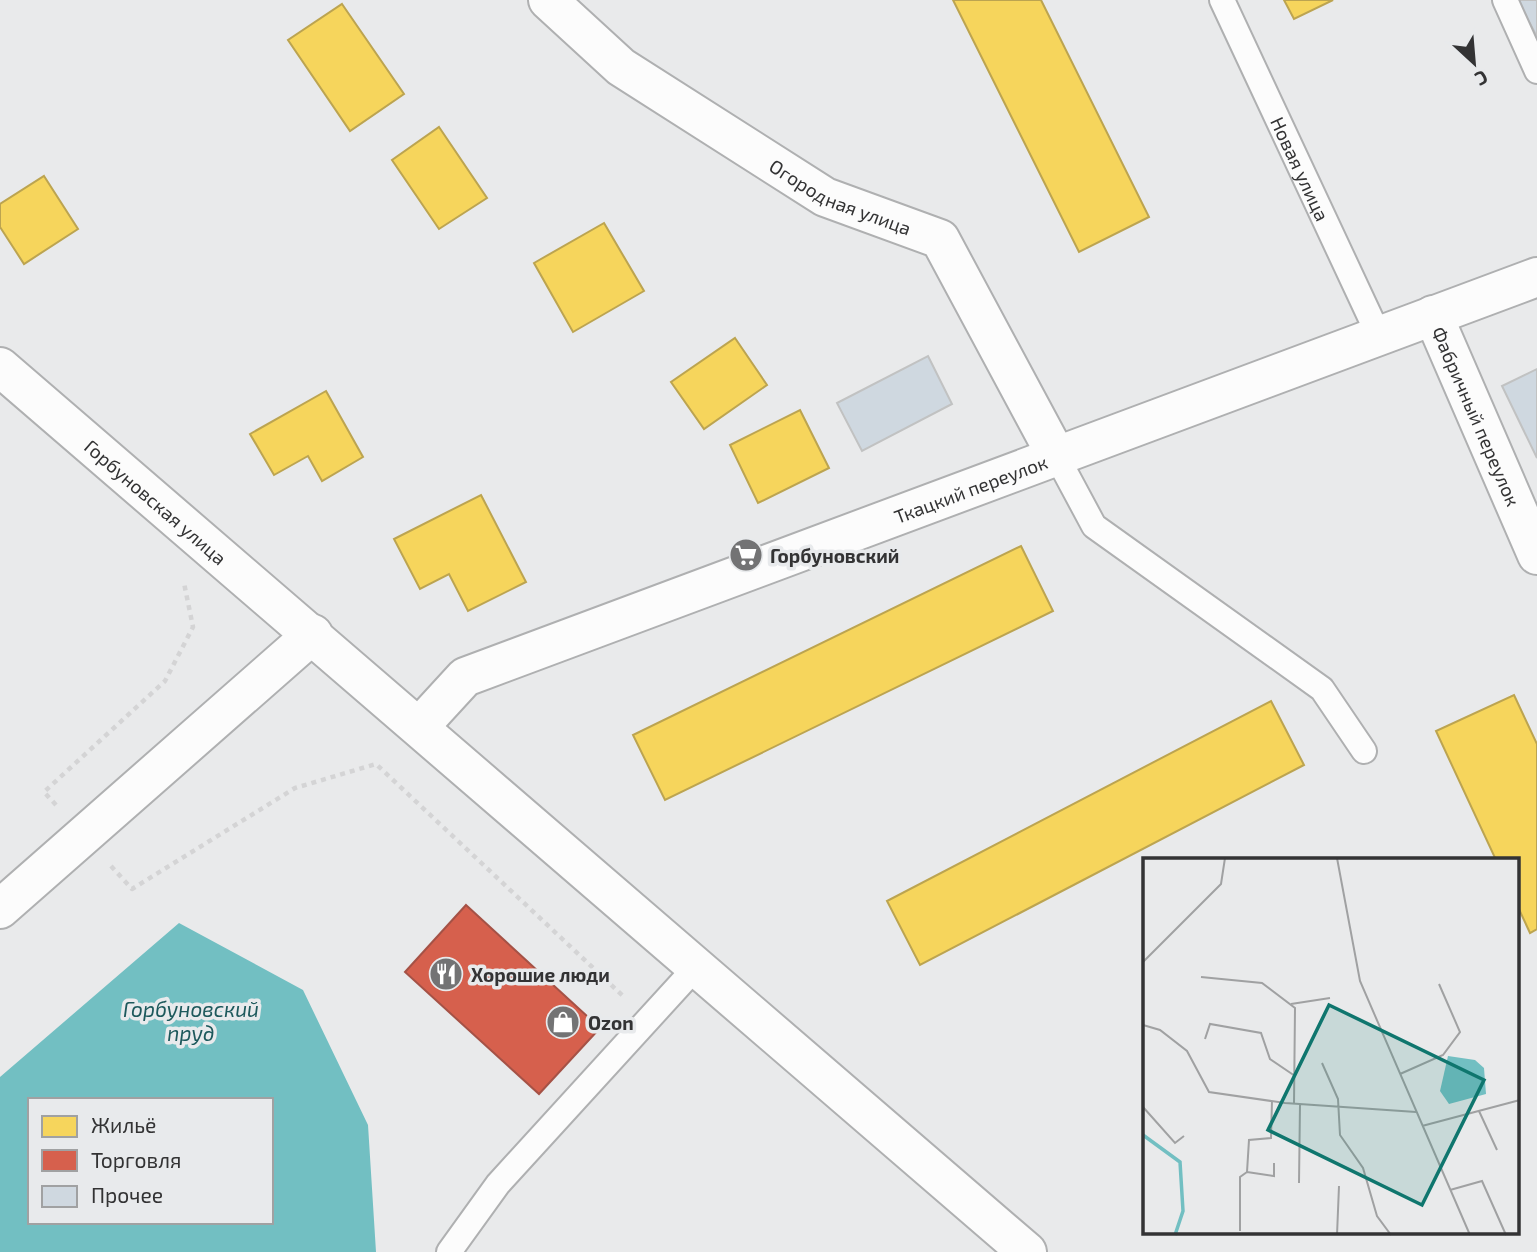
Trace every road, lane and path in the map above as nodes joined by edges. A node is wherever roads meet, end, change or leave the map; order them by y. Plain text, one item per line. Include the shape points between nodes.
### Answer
1 (548, 0) edge
2 (1222, 0) edge
3 (1505, 0) edge
4 (1537, 71) edge
5 (1537, 277) edge
6 (1433, 315) junction
7 (1379, 335) junction
8 (0, 367) edge
9 (1057, 457) junction
10 (1536, 549) edge
11 (181, 570) dead end
12 (313, 634) junction
13 (420, 726) junction
14 (1364, 751) dead end
15 (84, 835) junction
16 (0, 909) edge
17 (697, 966) junction
18 (648, 1019) junction
19 (449, 1252) edge
20 (1027, 1252) edge

1 - 9 street, Огородная улица via 621,67 825,197 940,239
2 - 7 lane, Новая улица
3 - 4 lane
5 - 6 street, Ткацкий переулок
6 - 7 street, Ткацкий переулок
6 - 10 street, Фабричный переулок
7 - 9 street, Ткацкий переулок
8 - 12 street, Горбуновская улица
9 - 13 street, Ткацкий переулок via 465,677
9 - 14 lane via 1094,526 1322,689
11 - 15 path via 193,627 165,681 44,792
12 - 13 street, Горбуновская улица
12 - 15 street
13 - 17 street, Горбуновская улица
15 - 16 street
15 - 18 path via 131,889 295,788 376,764
17 - 18 lane
17 - 20 street, Горбуновская улица
18 - 19 lane via 498,1184

